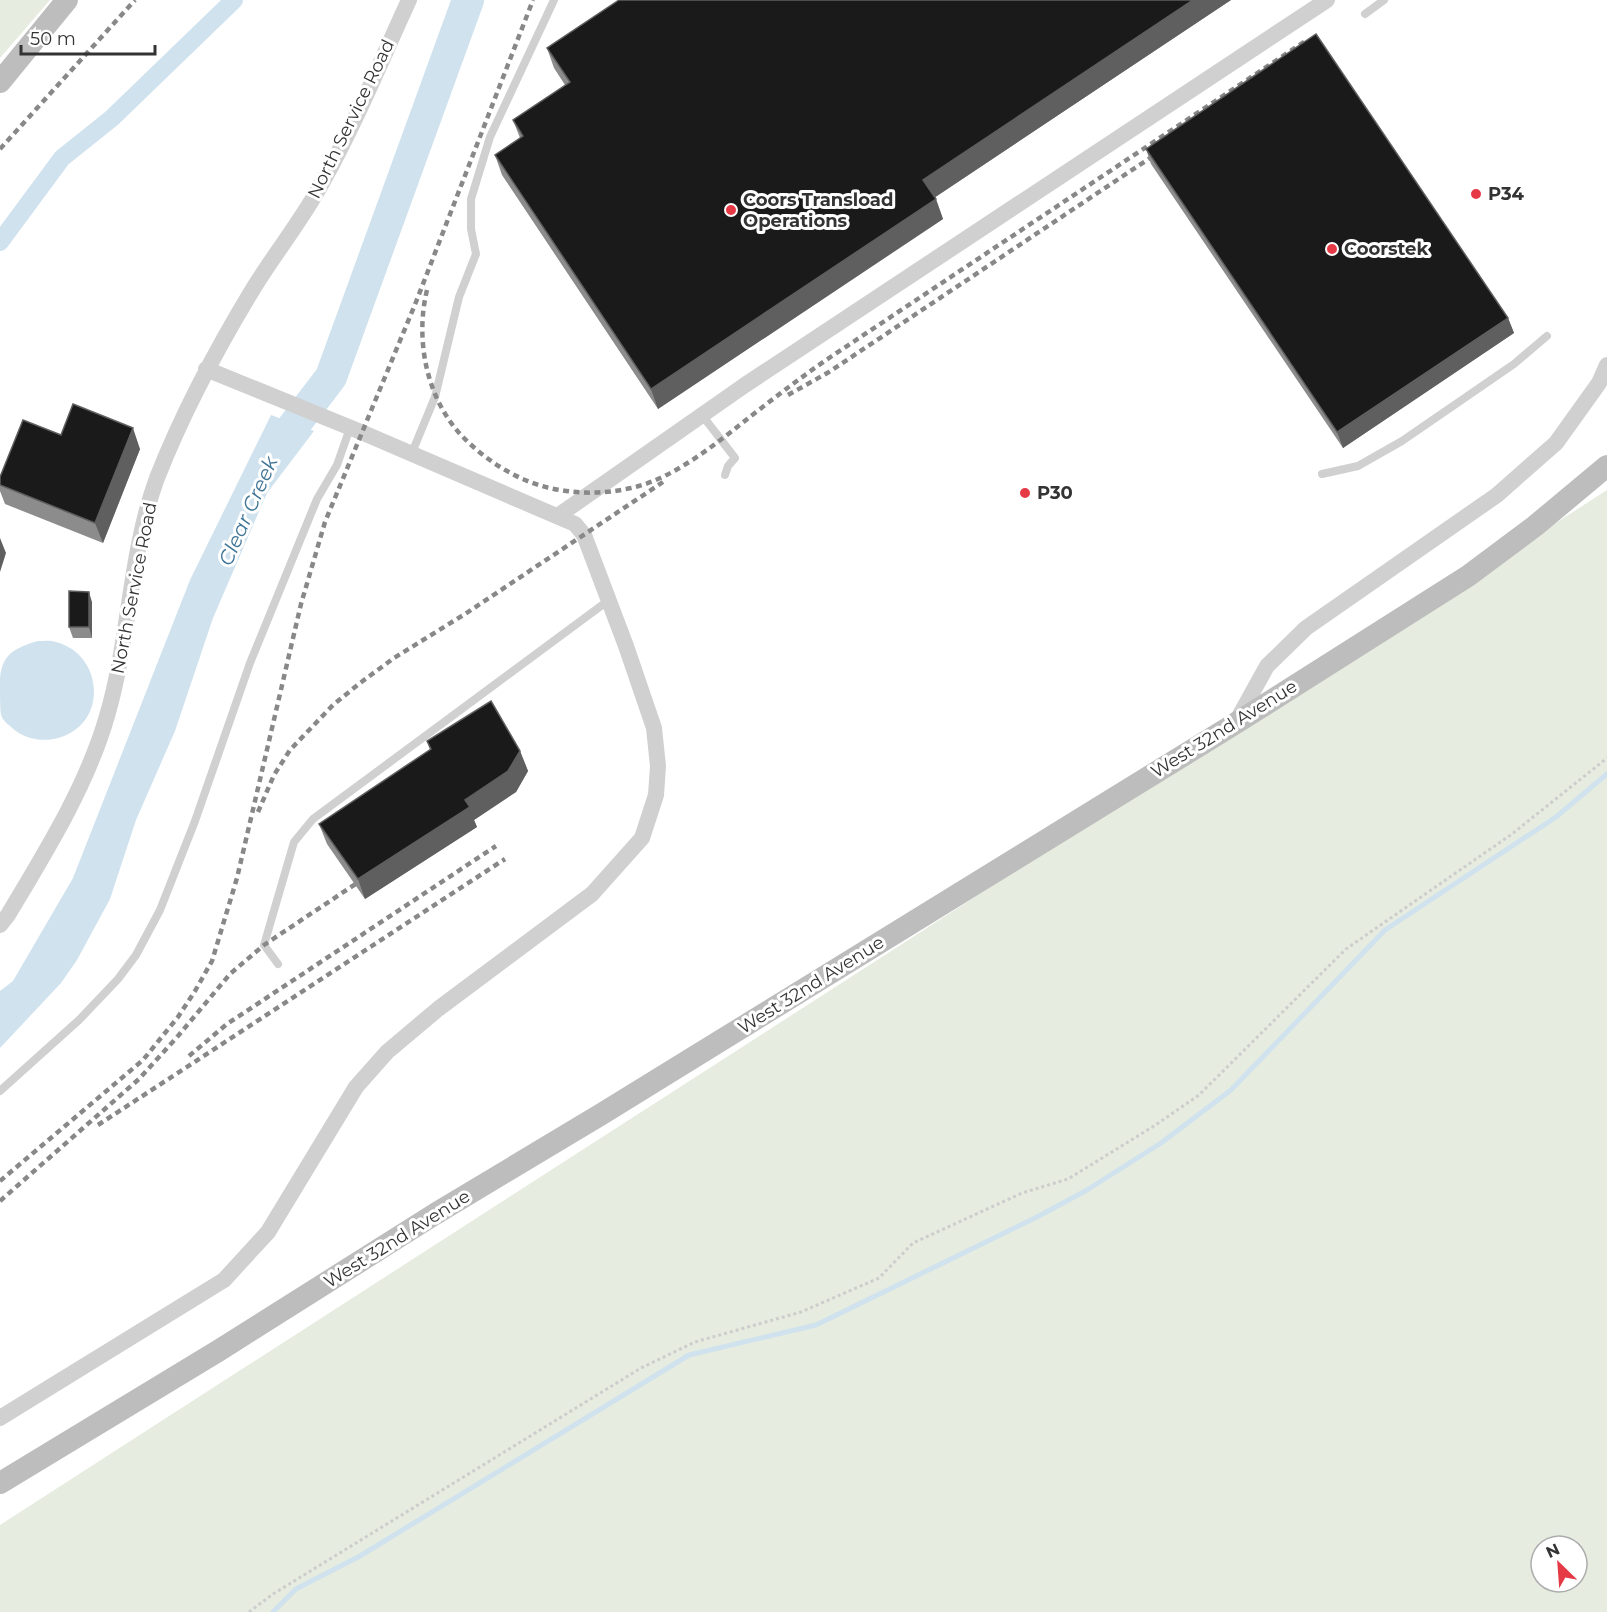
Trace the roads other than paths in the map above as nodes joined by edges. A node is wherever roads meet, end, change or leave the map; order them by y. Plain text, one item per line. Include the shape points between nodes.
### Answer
1 (68, 0) edge
2 (409, 0) edge
3 (554, 0) edge
4 (1326, 0) edge
5 (1384, 0) edge
6 (1365, 14) dead end
7 (0, 82) edge
8 (1547, 336) dead end
9 (1607, 365) edge
10 (206, 369) junction
11 (702, 415) junction
12 (350, 428) junction
13 (411, 455) junction
14 (1607, 466) edge
15 (1322, 474) dead end
16 (725, 475) dead end
17 (559, 515) junction
18 (609, 600) junction
19 (1236, 723) junction
20 (0, 925) edge
21 (278, 964) dead end
22 (0, 1091) edge
23 (0, 1418) edge
24 (0, 1483) edge

1 - 7 street
2 - 10 street, North Service Road via 322,183
3 - 13 lane via 490,137 471,199 476,254 459,297 435,397
4 - 11 street
5 - 6 lane
8 - 15 lane via 1514,364 1402,441 1358,466
9 - 19 street via 1599,383 1556,443 1497,495 1306,628 1267,666
10 - 12 street
10 - 20 street, North Service Road via 157,480 145,520 107,717 66,813
11 - 16 lane via 735,458
11 - 17 street
12 - 13 street
12 - 22 lane via 250,663 160,910 118,979
13 - 17 street
14 - 19 street, West 32nd Avenue via 1468,576
17 - 18 street via 584,535
18 - 21 lane via 313,819 294,842 264,945
18 - 23 street via 654,728 656,795 642,838 592,894 387,1052 356,1087 268,1232 224,1280
19 - 24 street, West 32nd Avenue

